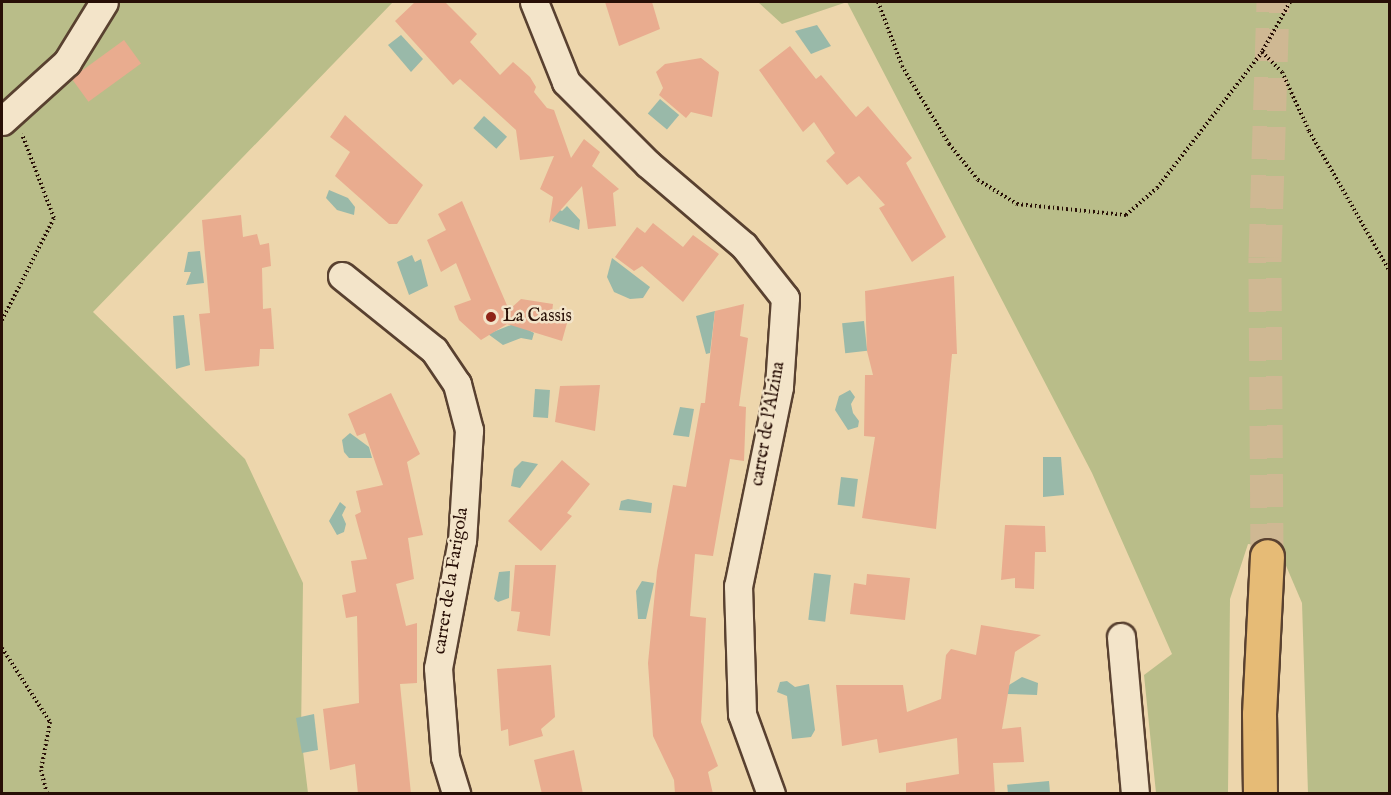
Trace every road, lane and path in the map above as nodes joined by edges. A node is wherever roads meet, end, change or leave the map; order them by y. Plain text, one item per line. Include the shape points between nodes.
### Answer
1 (104, 2) edge
2 (534, 2) edge
3 (878, 2) edge
4 (1290, 2) edge
5 (1262, 52) junction
6 (5, 114) edge
7 (1389, 272) edge
8 (342, 276) dead end
9 (2, 320) edge
10 (1267, 556) tunnel mouth
11 (1121, 637) dead end
12 (2, 648) edge
13 (47, 794) edge
14 (456, 794) edge
15 (771, 794) edge
16 (1135, 794) edge
17 (1260, 794) edge

1 - 6 street via 67,62
2 - 15 street, carrer de l'Alzina via 566,82 648,164 744,246 785,298 779,387 738,586 741,714
3 - 5 path via 902,66 949,144 978,180 1017,204 1126,214 1157,188
4 - 5 path
5 - 7 path via 1282,72 1309,131
6 - 9 path via 54,218
8 - 14 street, carrer de la Farigola via 434,350 457,384 469,430 462,540 438,668 446,757
10 - 17 highway via 1259,714
11 - 16 street
12 - 13 path via 50,722 41,770

